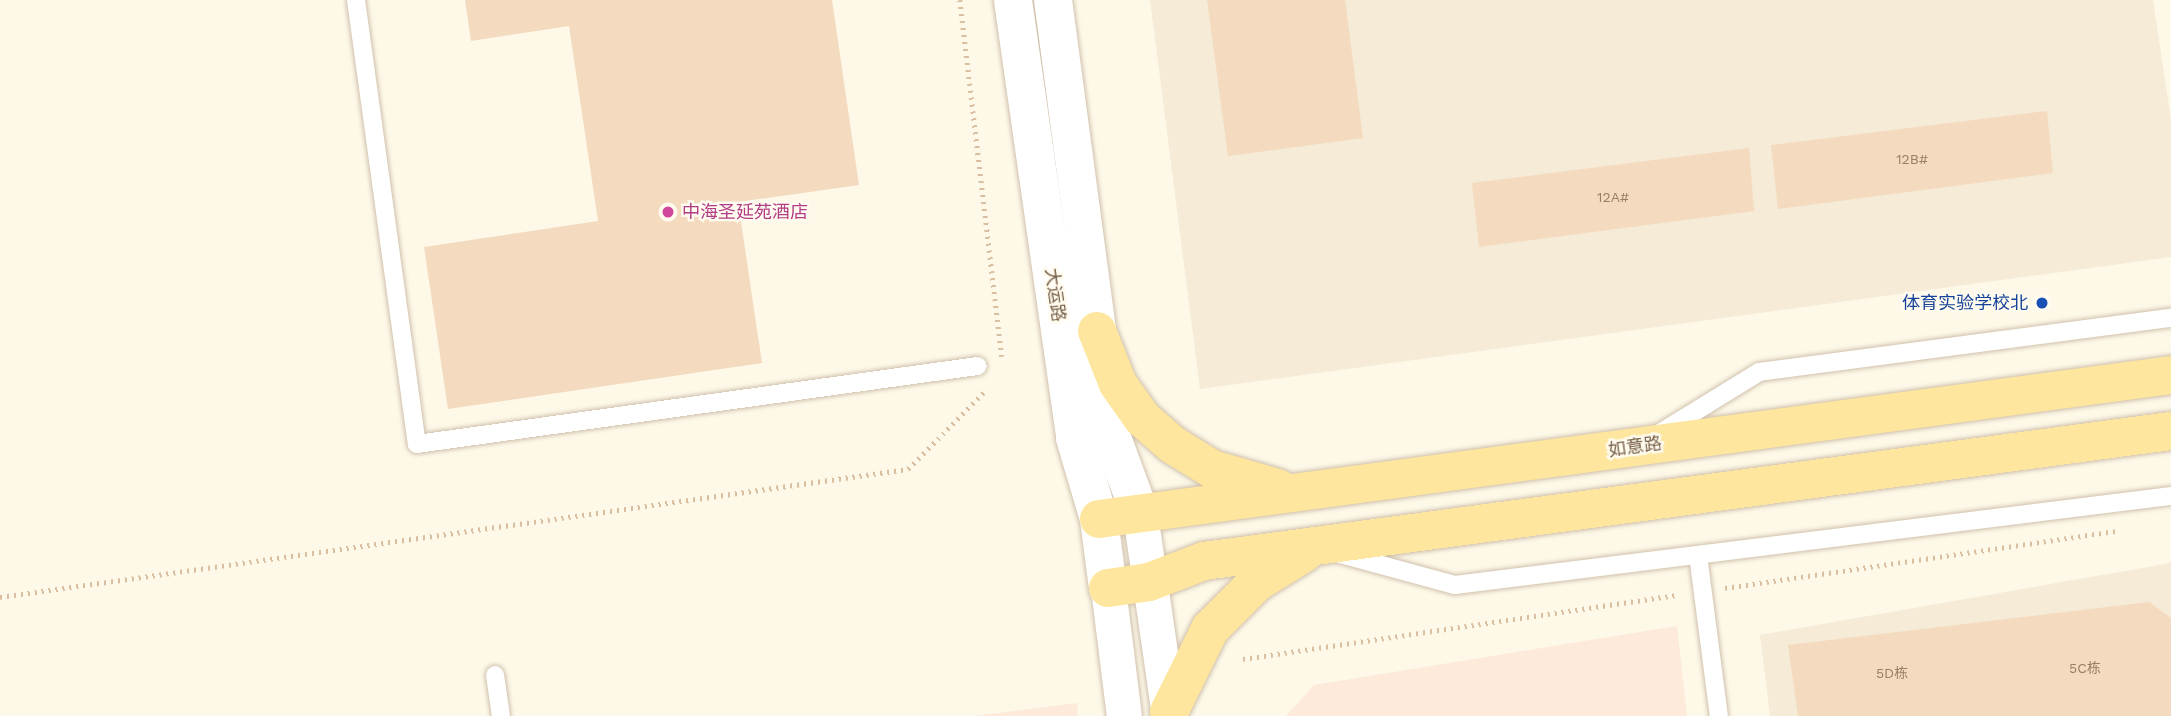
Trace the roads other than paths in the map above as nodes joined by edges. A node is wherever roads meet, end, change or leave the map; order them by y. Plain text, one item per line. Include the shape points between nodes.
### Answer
1 (356, 0) edge
2 (1013, 0) edge
3 (1053, 0) edge
4 (2171, 318) edge
5 (1097, 331) junction
6 (978, 366) dead end
7 (2171, 375) edge
8 (2171, 431) edge
9 (1638, 447) junction
10 (1304, 492) junction
11 (2171, 496) edge
12 (1140, 514) junction
13 (1099, 519) junction
14 (1314, 547) junction
15 (1698, 555) junction
16 (1149, 582) junction
17 (1108, 588) junction
18 (495, 675) dead end
19 (1169, 714) edge
20 (501, 716) edge
21 (1124, 716) edge
22 (1719, 716) edge

1 - 6 lane via 417,444
2 - 13 street, 大运路 via 1075,438
3 - 5 street, 大运路
4 - 9 lane via 1759,372
5 - 10 main road via 1118,384 1142,418 1172,445 1212,469 1252,484
5 - 12 street, 大运路 via 1111,435
7 - 9 main road, 如意路
8 - 14 main road
9 - 10 main road, 如意路
10 - 12 main road, 如意路
11 - 15 lane
12 - 13 main road, 如意路
12 - 16 street
13 - 17 street, 大运路
14 - 15 lane via 1455,585
14 - 16 main road via 1204,561
14 - 19 main road via 1256,583 1210,629
15 - 22 lane
16 - 17 main road
16 - 19 street
17 - 21 street
18 - 20 lane

